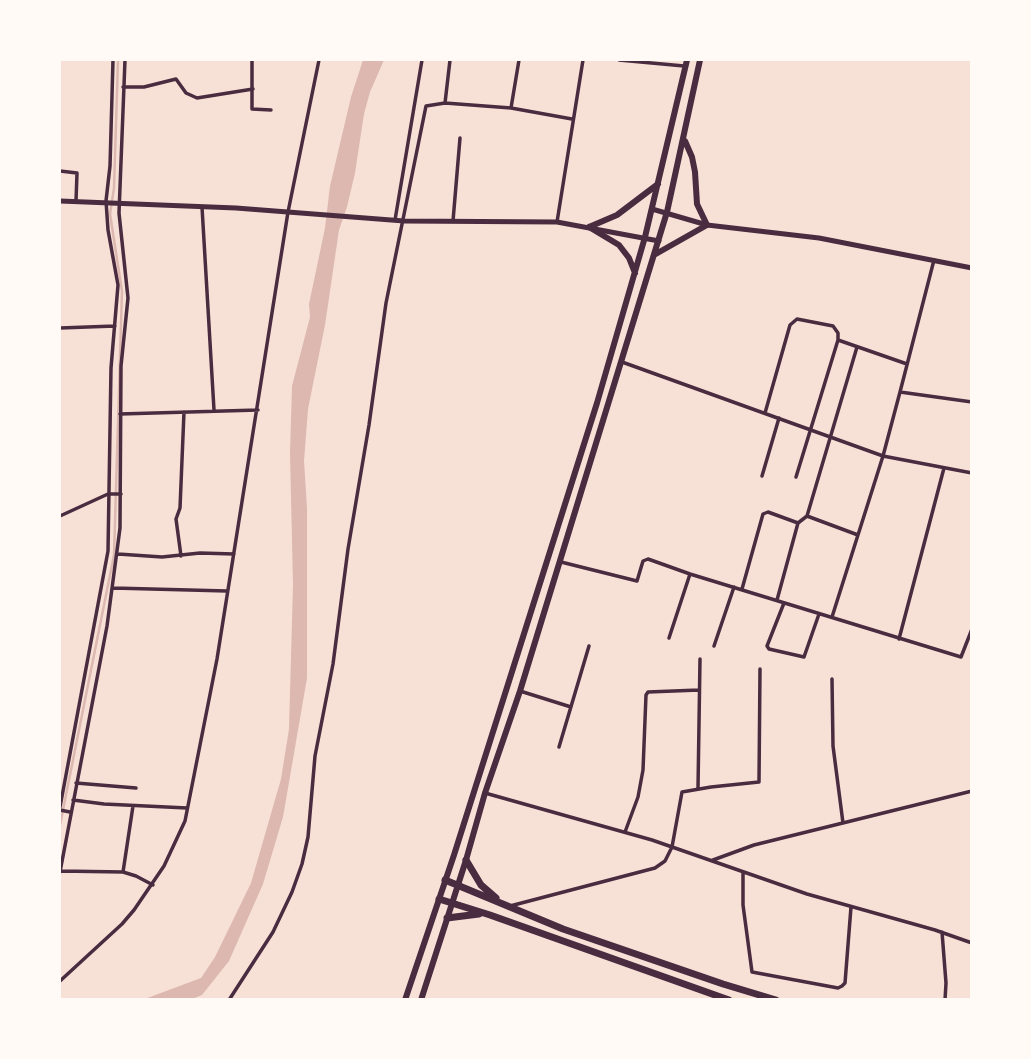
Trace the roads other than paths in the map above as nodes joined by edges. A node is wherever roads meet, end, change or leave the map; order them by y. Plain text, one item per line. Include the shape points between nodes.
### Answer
1 (113, 60) edge
2 (125, 60) edge
3 (253, 60) edge
4 (319, 60) edge
5 (422, 60) edge
6 (450, 60) edge
7 (519, 60) edge
8 (583, 60) edge
9 (619, 60) edge
10 (700, 60) edge
11 (687, 63) edge
12 (118, 75) junction
13 (123, 87) junction
14 (253, 89) junction
15 (445, 103) junction
16 (511, 108) junction
17 (271, 110) dead end
18 (572, 119) junction
19 (460, 138) dead end
20 (684, 139) junction
21 (60, 171) edge
22 (659, 183) junction
23 (60, 201) edge
24 (76, 201) junction
25 (113, 202) junction
26 (202, 207) junction
27 (652, 209) junction
28 (288, 212) junction
29 (667, 212) junction
30 (395, 220) junction
31 (404, 220) junction
32 (453, 220) junction
33 (557, 222) junction
34 (708, 225) junction
35 (589, 227) junction
36 (645, 237) junction
37 (659, 241) junction
38 (654, 255) junction
39 (934, 260) junction
40 (971, 268) edge
41 (635, 273) junction
42 (115, 326) junction
43 (60, 328) edge
44 (838, 340) junction
45 (857, 347) junction
46 (622, 362) junction
47 (907, 364) junction
48 (900, 392) junction
49 (971, 402) edge
50 (214, 410) junction
51 (258, 410) junction
52 (184, 412) junction
53 (765, 413) junction
54 (120, 414) junction
55 (779, 418) junction
56 (811, 430) junction
57 (831, 436) junction
58 (883, 456) junction
59 (593, 457) junction
60 (580, 458) junction
61 (944, 468) junction
62 (971, 473) edge
63 (762, 476) dead end
64 (796, 477) dead end
65 (109, 494) junction
66 (119, 494) junction
67 (60, 516) edge
68 (807, 516) junction
69 (798, 523) junction
70 (858, 535) junction
71 (118, 554) junction
72 (234, 554) junction
73 (181, 556) junction
74 (559, 562) junction
75 (690, 574) junction
76 (113, 587) junction
77 (734, 587) junction
78 (742, 589) junction
79 (227, 591) junction
80 (777, 600) junction
81 (784, 603) junction
82 (819, 614) junction
83 (832, 617) junction
84 (971, 629) edge
85 (669, 638) dead end
86 (899, 639) junction
87 (589, 646) dead end
88 (714, 646) dead end
89 (700, 659) dead end
90 (760, 670) dead end
91 (832, 679) dead end
92 (82, 690) junction
93 (699, 690) junction
94 (92, 691) junction
95 (520, 691) junction
96 (571, 708) junction
97 (559, 747) dead end
98 (76, 783) junction
99 (136, 788) dead end
100 (698, 788) junction
101 (971, 791) edge
102 (485, 793) junction
103 (73, 800) junction
104 (133, 806) junction
105 (187, 808) junction
106 (64, 810) edge
107 (843, 823) junction
108 (625, 833) junction
109 (672, 847) junction
110 (466, 860) junction
111 (713, 860) junction
112 (60, 872) edge
113 (123, 872) junction
114 (743, 872) junction
115 (445, 880) junction
116 (153, 885) junction
117 (458, 885) junction
118 (439, 899) junction
119 (452, 903) junction
120 (506, 905) junction
121 (851, 907) junction
122 (490, 915) junction
123 (447, 918) junction
124 (942, 932) junction
125 (971, 943) edge
126 (60, 981) edge
127 (229, 999) edge
128 (405, 999) edge
129 (421, 999) edge
130 (729, 999) edge
131 (776, 999) edge
132 (945, 999) edge

1 - 12 street
2 - 12 street
3 - 14 street
4 - 28 street
5 - 30 street
6 - 15 street
7 - 16 street
8 - 18 street
9 - 11 street
10 - 20 main road
11 - 22 main road
12 - 13 street
12 - 25 street via 110,166
13 - 14 street via 176,79 186,93 197,98
13 - 25 street
14 - 17 street via 252,109
15 - 16 street
15 - 31 street via 426,106
16 - 18 street
18 - 33 street
19 - 32 street
20 - 29 main road
20 - 34 main road via 692,157 697,204
21 - 24 street via 77,173
22 - 27 main road
22 - 35 main road via 617,215
23 - 24 main road
24 - 25 main road
25 - 26 main road
25 - 42 street via 118,285
25 - 54 street via 128,298
26 - 28 main road
26 - 50 street
27 - 29 main road
27 - 36 main road
28 - 30 main road
28 - 51 street
29 - 34 main road
29 - 37 main road
30 - 31 main road
31 - 32 main road
31 - 127 street via 386,303 302,864 273,932
32 - 33 main road
33 - 35 main road
34 - 38 main road
34 - 39 main road via 818,238
35 - 36 main road
35 - 41 main road via 619,246
36 - 37 main road
36 - 41 main road
37 - 38 main road
38 - 46 main road
39 - 40 main road
39 - 47 street
41 - 60 main road
42 - 43 street
42 - 65 street
44 - 45 street
44 - 53 street via 833,326 797,319 790,325
44 - 56 street
45 - 47 street
45 - 57 street
46 - 53 street
46 - 59 main road
47 - 48 street
48 - 49 street
48 - 58 street
50 - 51 street
50 - 52 street
51 - 72 street
52 - 54 street
52 - 73 street via 176,519
53 - 55 street
54 - 66 street
55 - 56 street
55 - 63 street
56 - 57 street
56 - 64 street
57 - 58 street
57 - 68 street
58 - 61 street
58 - 70 street
59 - 60 main road
59 - 74 main road
60 - 115 main road
61 - 62 street
61 - 86 street
65 - 66 street
65 - 67 street
65 - 92 street via 108,551
66 - 71 street
68 - 69 street
68 - 70 street
69 - 78 street via 765,512
69 - 80 street
70 - 83 street
71 - 73 street
71 - 76 street
72 - 73 street
72 - 79 street
74 - 75 street via 637,582 644,559
74 - 95 main road
75 - 77 street
75 - 85 street
76 - 79 street
76 - 94 street
77 - 78 street
77 - 88 street
78 - 80 street
79 - 105 street
80 - 81 street
81 - 82 street
81 - 82 street via 766,646 769,649 804,657
82 - 83 street
83 - 86 street
84 - 86 street via 961,657
87 - 96 street
89 - 93 street
90 - 100 street via 759,782
91 - 107 street
92 - 94 street
92 - 106 street
93 - 100 street
93 - 108 street via 646,695 643,769
94 - 98 street
95 - 96 street
95 - 102 main road
96 - 97 street
98 - 99 street
98 - 103 street
100 - 109 street via 680,795
101 - 107 street
102 - 108 street
102 - 110 main road
103 - 104 street
103 - 106 street
104 - 105 street
104 - 113 street
105 - 116 street via 182,830
106 - 112 street
107 - 111 street
108 - 109 street
109 - 111 street
109 - 120 street via 655,869
110 - 117 main road
110 - 120 highway via 481,885
111 - 114 street
112 - 113 street
113 - 116 street
114 - 121 street
114 - 121 street via 752,972 842,986
115 - 117 highway
115 - 118 main road
116 - 126 street via 122,924
117 - 119 main road
117 - 120 highway
118 - 119 highway
118 - 128 main road
119 - 122 highway
119 - 123 main road
120 - 131 highway via 563,929
121 - 124 street
122 - 123 highway
122 - 130 highway
123 - 129 main road
124 - 125 street
124 - 132 street

